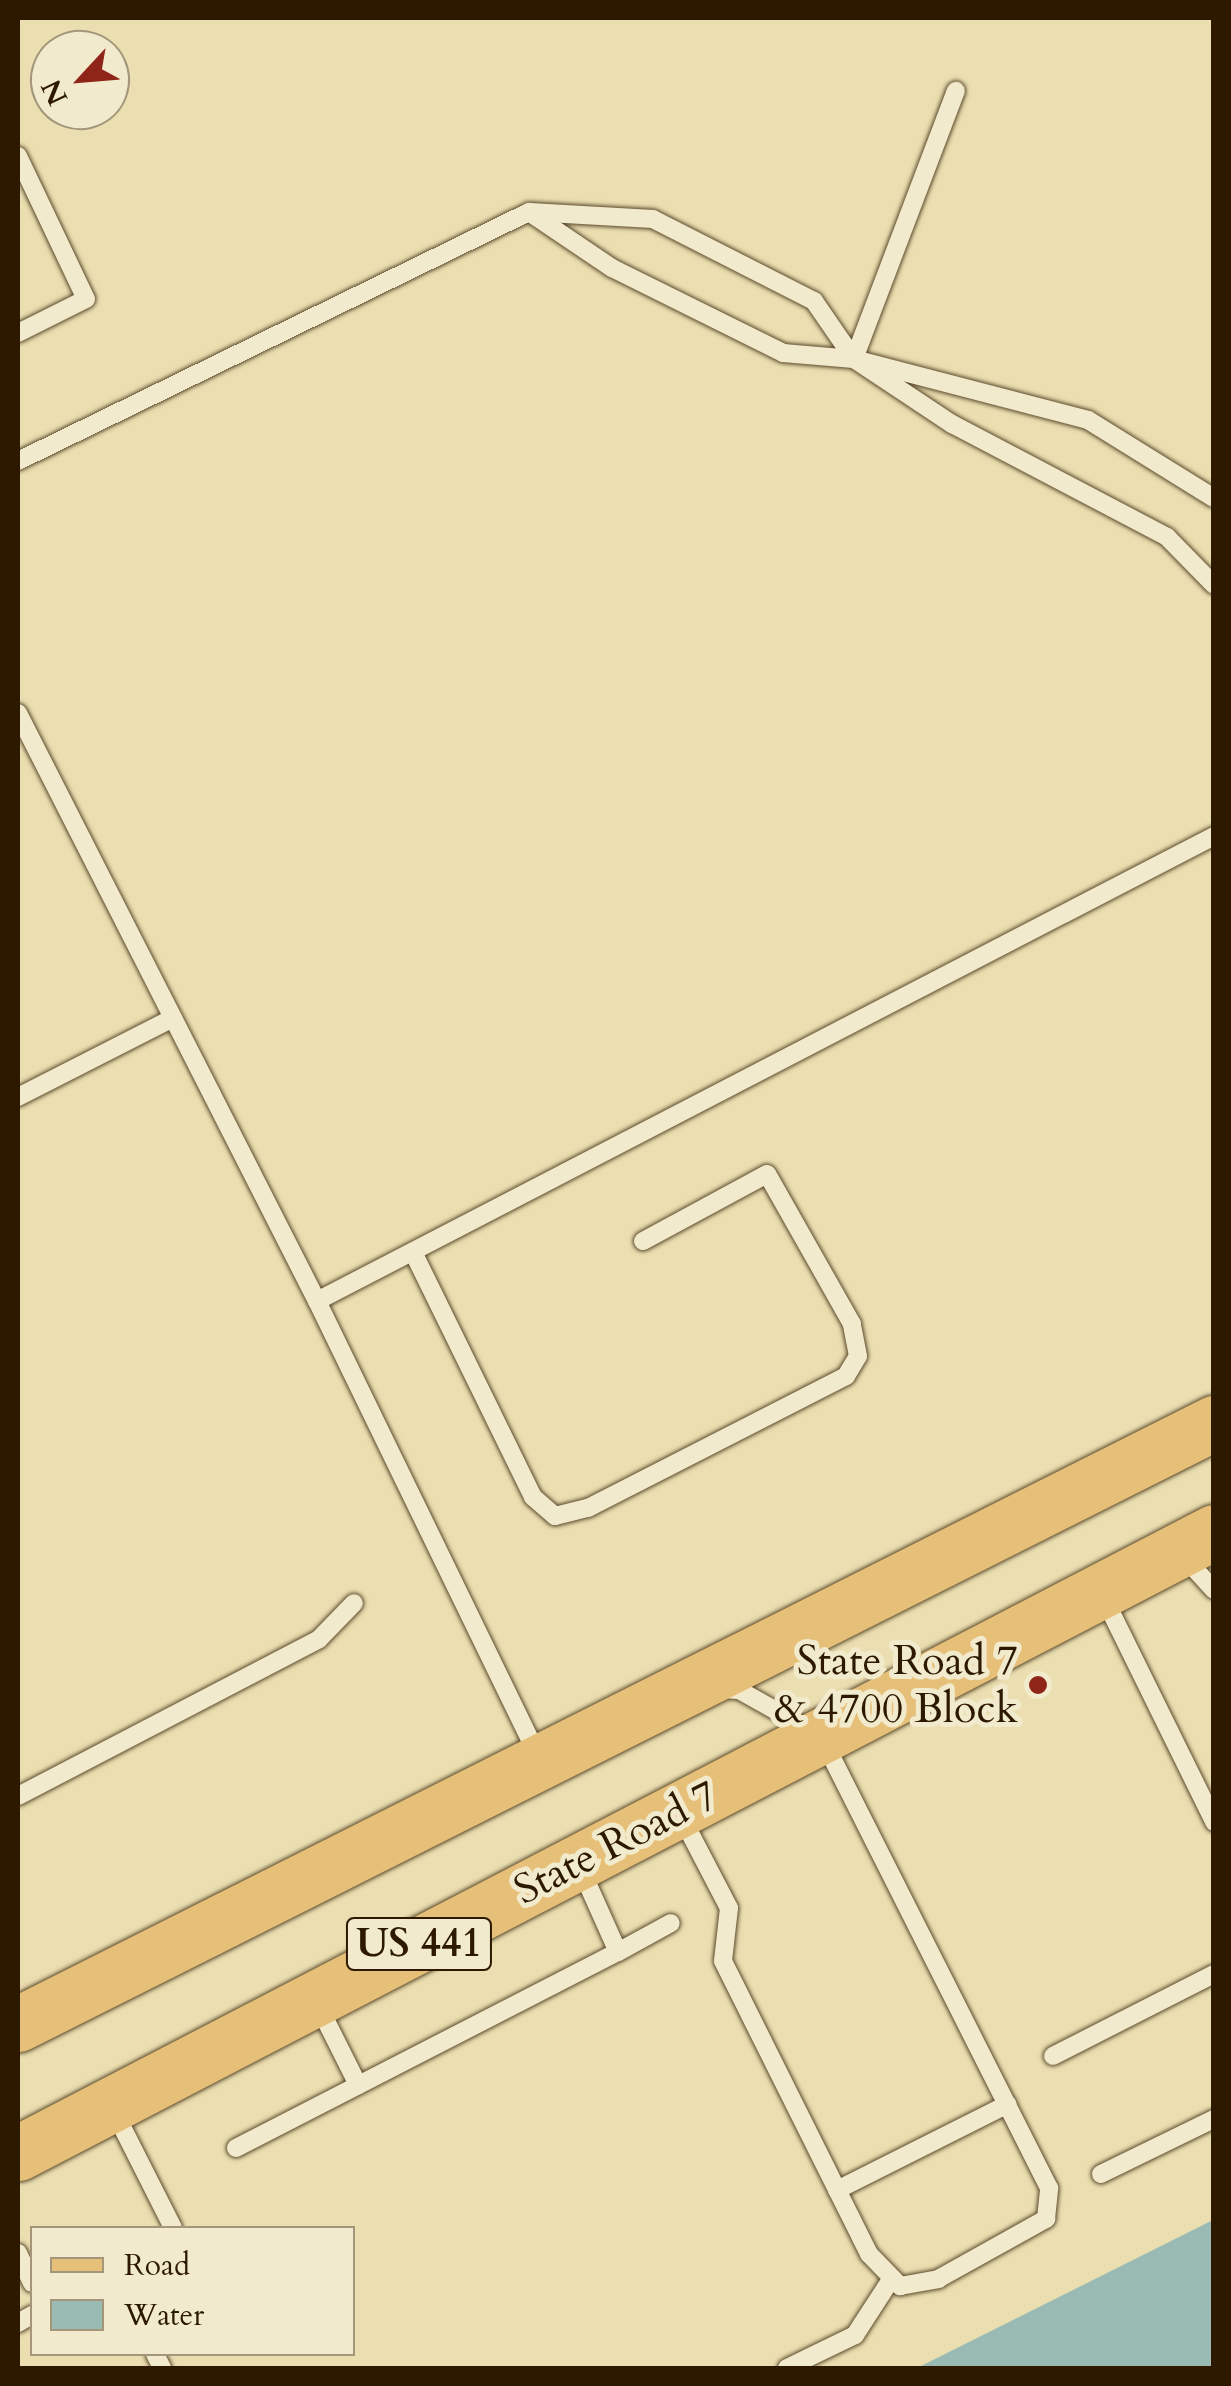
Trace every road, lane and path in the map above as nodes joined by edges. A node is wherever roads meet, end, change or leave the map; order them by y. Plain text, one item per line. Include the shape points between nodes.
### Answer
1 (956, 91) dead end
2 (18, 156) edge
3 (530, 212) junction
4 (18, 333) edge
5 (854, 359) junction
6 (18, 461) edge
7 (1214, 498) edge
8 (1214, 585) edge
9 (18, 713) edge
10 (1214, 836) edge
11 (173, 1018) junction
12 (18, 1098) edge
13 (643, 1241) dead end
14 (412, 1252) junction
15 (318, 1301) junction
16 (1214, 1422) edge
17 (1202, 1558) edge
18 (1101, 1590) junction
19 (354, 1603) dead end
20 (691, 1688) junction
21 (821, 1736) junction
22 (541, 1763) junction
23 (18, 1796) edge
24 (678, 1810) junction
25 (1214, 1822) edge
26 (578, 1862) junction
27 (671, 1923) dead end
28 (618, 1952) junction
29 (1214, 1974) edge
30 (315, 1998) junction
31 (18, 2024) edge
32 (1052, 2056) dead end
33 (358, 2085) junction
34 (111, 2104) junction
35 (1008, 2104) junction
36 (1214, 2119) edge
37 (236, 2148) dead end
38 (18, 2152) edge
39 (1101, 2174) dead end
40 (836, 2190) junction
41 (173, 2226) edge
42 (18, 2253) edge
43 (892, 2278) junction
44 (30, 2279) edge
45 (788, 2368) edge

1 - 5 lane
2 - 4 lane via 86,299
3 - 5 lane via 612,268 783,354
3 - 5 lane via 653,219 814,301
3 - 6 lane
5 - 7 lane via 1088,420
5 - 8 lane via 952,424 1167,537
9 - 11 lane
10 - 14 lane
11 - 12 lane
11 - 15 lane
13 - 14 lane via 768,1174 852,1324 858,1356 846,1376 588,1508 555,1516 533,1497
14 - 15 lane
15 - 22 lane
16 - 20 main road, US 441
17 - 18 main road, State Road 7 / US 441
18 - 21 main road, State Road 7 / US 441
18 - 25 lane
19 - 23 lane via 320,1638
20 - 21 lane via 739,1690
20 - 22 main road, US 441
21 - 24 main road, State Road 7 / US 441
21 - 35 lane
22 - 31 main road, US 441
24 - 26 main road, State Road 7 / US 441
24 - 40 lane via 729,1908 723,1961
26 - 28 lane
26 - 30 main road, State Road 7 / US 441
27 - 28 lane
28 - 33 lane
29 - 32 lane
30 - 33 lane
30 - 34 main road, State Road 7 / US 441
33 - 37 lane
34 - 38 main road, State Road 7 / US 441
34 - 41 lane
35 - 40 lane
35 - 43 lane via 1049,2188 1046,2220 938,2280 900,2286
36 - 39 lane
40 - 43 lane via 869,2254
42 - 44 lane
43 - 45 lane via 855,2335

